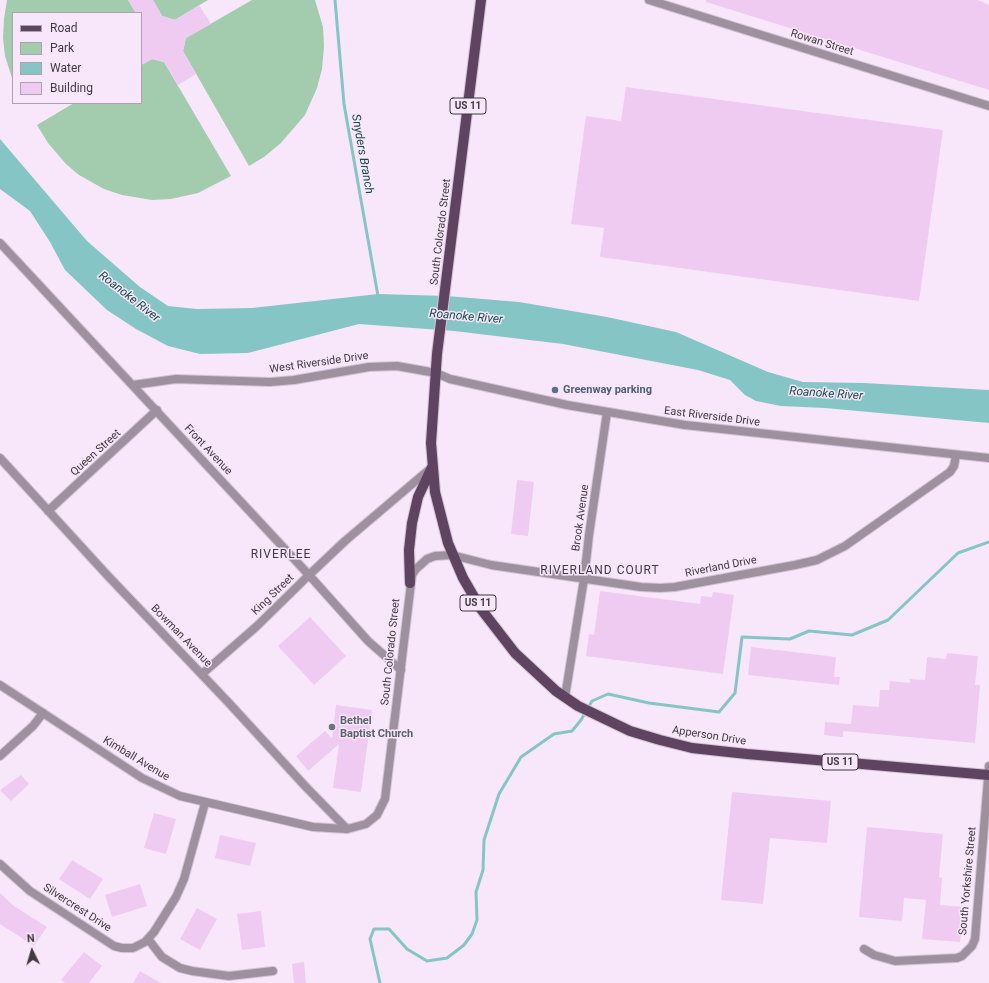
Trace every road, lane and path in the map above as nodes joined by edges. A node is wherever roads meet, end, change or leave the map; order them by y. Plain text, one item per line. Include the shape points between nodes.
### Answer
1 (481, 0) edge
2 (649, 0) edge
3 (989, 106) edge
4 (2, 248) edge
5 (436, 373) junction
6 (133, 385) junction
7 (157, 410) junction
8 (607, 412) junction
9 (956, 455) junction
10 (0, 458) edge
11 (989, 458) edge
12 (432, 467) junction
13 (48, 511) junction
14 (452, 555) junction
15 (309, 576) junction
16 (584, 579) junction
17 (410, 583) junction
18 (401, 670) junction
19 (202, 674) junction
20 (0, 684) edge
21 (565, 697) junction
22 (43, 713) junction
23 (0, 756) edge
24 (989, 772) edge
25 (205, 803) junction
26 (347, 829) junction
27 (0, 864) edge
28 (148, 939) junction
29 (864, 949) dead end
30 (273, 971) dead end

1 - 5 main road, South Colorado Street / US 11
2 - 3 street, Rowan Street
4 - 6 street, Front Avenue
5 - 6 street, West Riverside Drive via 397,366 369,367 270,382 176,379
5 - 8 street, East Riverside Drive via 450,379
5 - 12 main road, South Colorado Street / US 11 via 431,415
6 - 7 street, Front Avenue
7 - 13 street, Queen Street
7 - 15 street, Front Avenue
8 - 9 street, East Riverside Drive via 685,425
8 - 16 street, Brook Avenue
9 - 11 street, East Riverside Drive
9 - 16 street, Riverland Drive via 950,472 845,546 817,560 675,587 641,587
10 - 13 street, Bowman Avenue
12 - 14 main road, Apperson Drive / US 11 via 440,518
12 - 15 street, King Street
12 - 17 main road via 418,497 412,523 409,550
13 - 19 street, Bowman Avenue
14 - 16 street, Riverland Drive via 491,565
14 - 17 street, South Colorado Street via 427,559 416,569
14 - 21 main road, Apperson Drive / US 11 via 463,578 497,632 535,672
15 - 18 street, Front Avenue via 368,641
15 - 19 street, King Street
16 - 21 street, Brook Avenue
17 - 18 street, South Colorado Street
18 - 26 street, South Colorado Street via 382,808 370,821
19 - 26 street, Bowman Avenue
20 - 22 street, Kimball Avenue
21 - 24 main road, Apperson Drive / US 11 via 593,714 630,731 692,748
22 - 23 street via 33,726
22 - 25 street, Kimball Avenue via 153,784 180,796
24 - 29 street, South Yorkshire Street via 975,939 972,946 957,958 895,961
25 - 26 street, Kimball Avenue via 313,827
25 - 28 street, Silvercrest Drive via 184,879 166,915
27 - 28 street, Silvercrest Drive via 30,890 114,946 133,948
28 - 30 street via 162,957 192,972 229,976

